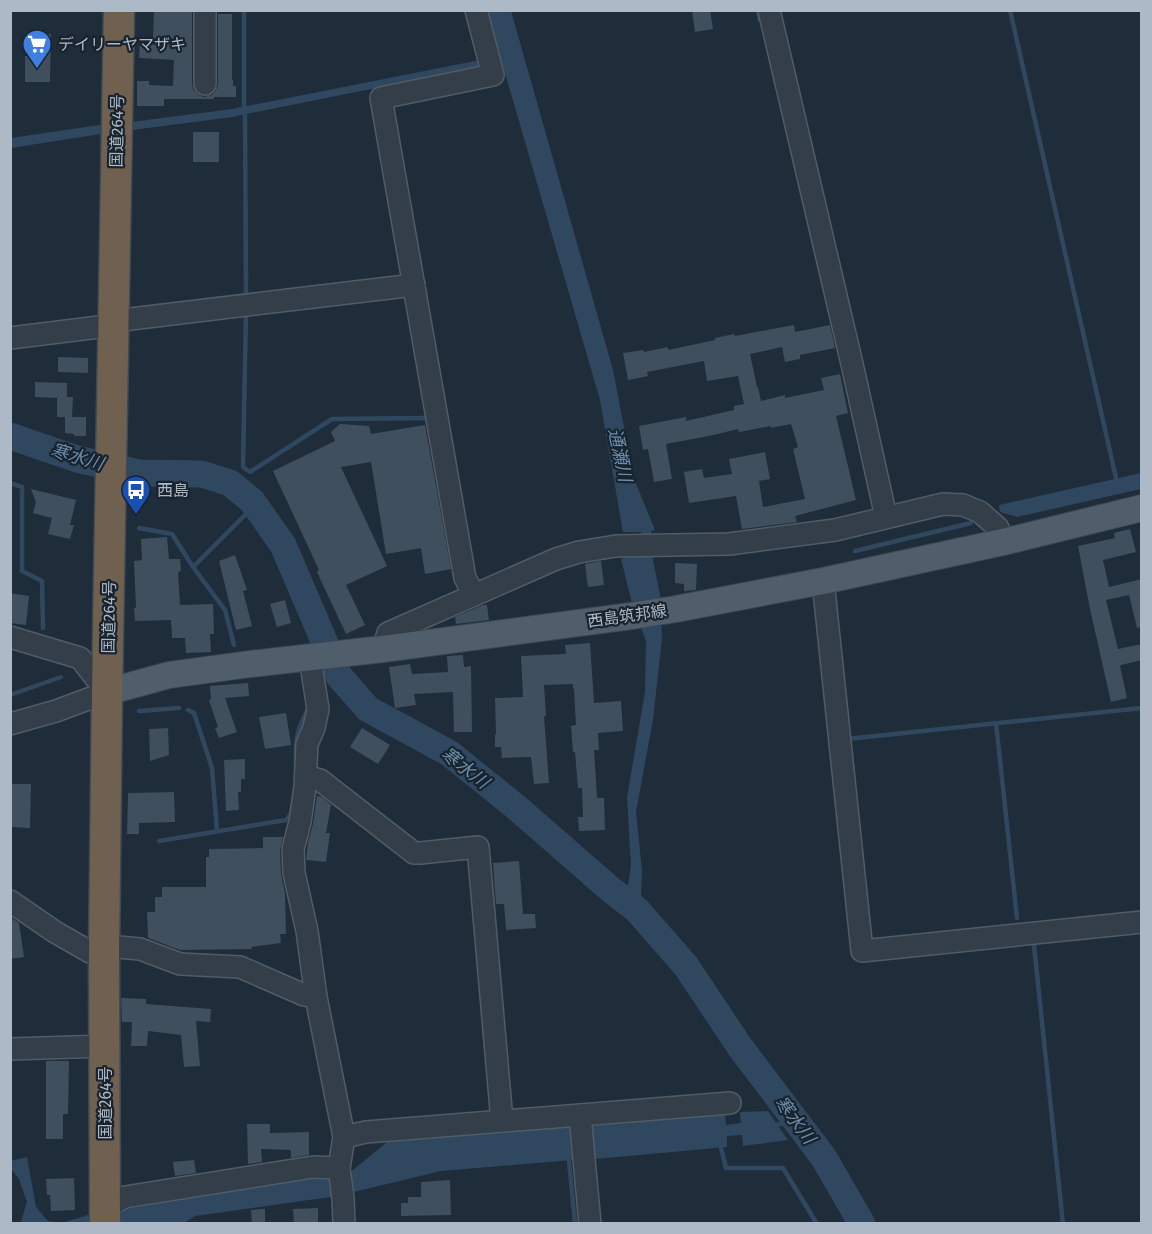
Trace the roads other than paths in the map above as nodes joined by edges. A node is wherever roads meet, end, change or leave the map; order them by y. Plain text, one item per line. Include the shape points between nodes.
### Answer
1 (119, 10) edge
2 (205, 10) edge
3 (476, 10) edge
4 (769, 10) edge
5 (205, 84) dead end
6 (414, 285) junction
7 (114, 321) junction
8 (10, 338) edge
9 (1142, 508) edge
10 (886, 517) junction
11 (1003, 542) junction
12 (823, 581) junction
13 (474, 595) junction
14 (10, 637) edge
15 (383, 649) junction
16 (310, 658) junction
17 (107, 692) junction
18 (10, 724) edge
19 (306, 776) junction
20 (10, 901) edge
21 (1142, 922) edge
22 (104, 955) junction
23 (316, 997) junction
24 (105, 1046) junction
25 (10, 1049) edge
26 (730, 1103) dead end
27 (502, 1121) junction
28 (582, 1133) junction
29 (344, 1137) junction
30 (340, 1170) junction
31 (105, 1215) edge
32 (344, 1224) edge
33 (590, 1224) edge

1 - 7 highway, 国道264号
2 - 5 street
3 - 6 street via 493,75 381,98
4 - 10 street
6 - 7 street
6 - 13 street via 465,578
7 - 8 street via 99,327
7 - 17 highway, 国道264号
9 - 11 main road, 西島筑邦線
10 - 11 street via 943,504 963,505 990,520
10 - 13 street via 835,530 729,544 647,544 579,552
11 - 12 main road, 西島筑邦線
12 - 15 main road, 西島筑邦線 via 631,616
12 - 21 street via 862,951
13 - 15 street via 388,633
14 - 17 street via 80,658
15 - 16 main road, 西島筑邦線
16 - 17 main road, 西島筑邦線 via 169,675
16 - 19 street via 318,709 307,744
17 - 18 street
17 - 22 highway, 国道264号
19 - 23 street via 293,849 294,873
19 - 27 street via 320,780 414,852 478,847
20 - 22 street via 55,932 90,952
22 - 23 street via 118,947 140,949 180,964 240,968
22 - 24 highway, 国道264号
23 - 29 street
24 - 25 street
24 - 31 highway, 国道264号
26 - 28 street
27 - 28 street
27 - 29 street
28 - 33 street
29 - 30 street
30 - 31 street via 313,1167 125,1197
30 - 32 street

